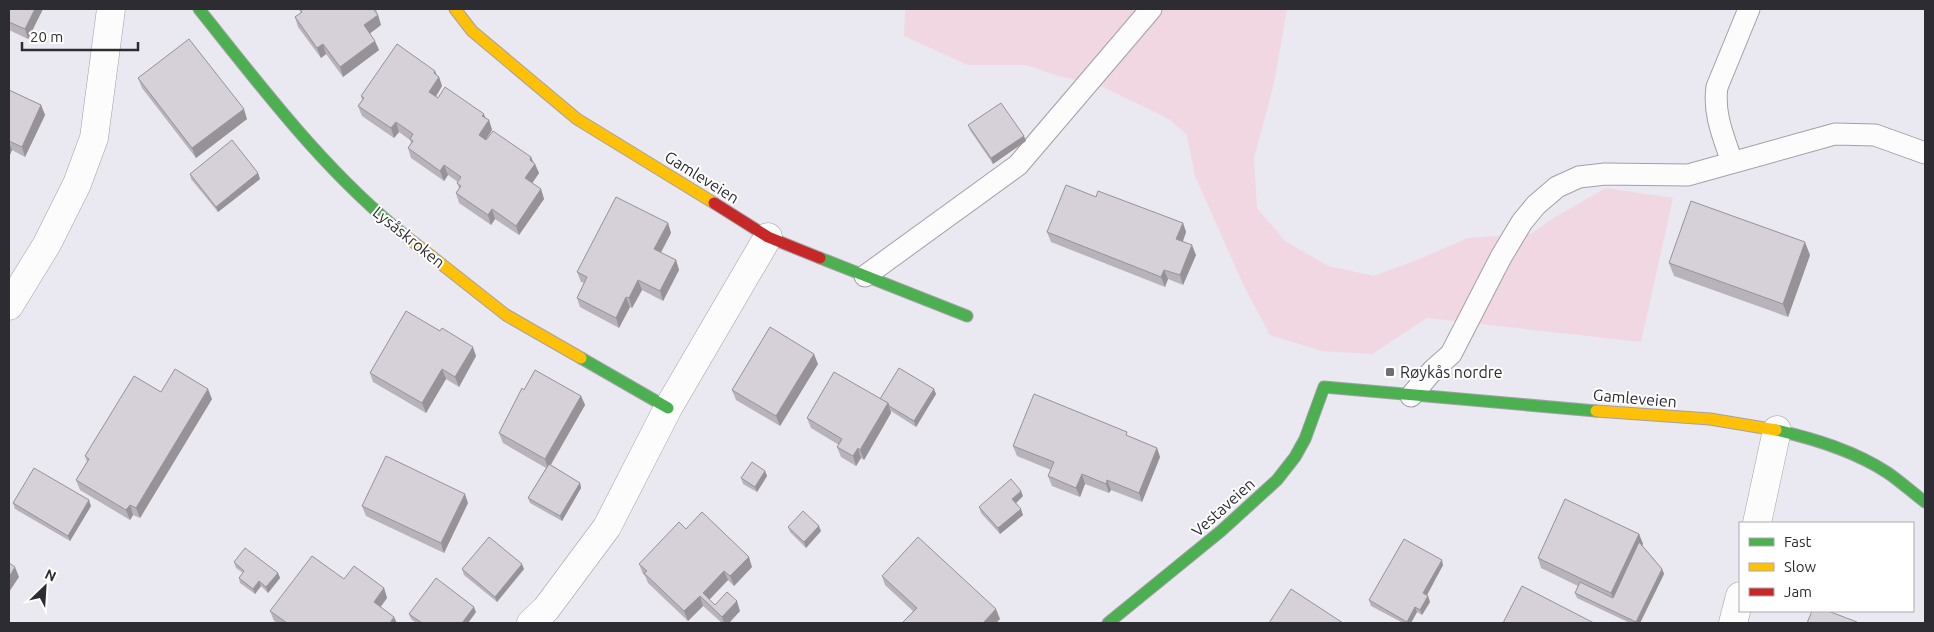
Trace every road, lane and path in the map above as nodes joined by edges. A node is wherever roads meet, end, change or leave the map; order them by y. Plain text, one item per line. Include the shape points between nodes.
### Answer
1 (111, 9) edge
2 (199, 9) edge
3 (455, 9) edge
4 (1151, 9) edge
5 (1748, 9) edge
6 (1925, 154) edge
7 (1732, 162) junction
8 (768, 237) junction
9 (865, 276) junction
10 (9, 306) edge
11 (967, 316) dead end
12 (1324, 387) joint
13 (1411, 396) junction
14 (668, 408) junction
15 (1777, 430) junction
16 (1925, 502) edge
17 (1757, 522) edge
18 (1739, 600) edge
19 (531, 623) edge
20 (1108, 623) edge
21 (1733, 623) edge

1 - 10 street via 94,138 77,184 47,244
2 - 14 street, Lysåskroken via 289,122 375,212 506,315
3 - 8 street, Gamleveien via 472,31 578,120
4 - 9 lane via 1018,165
5 - 7 lane via 1715,98 1717,118
6 - 7 lane via 1875,135 1835,134
7 - 13 lane via 1688,175 1605,174 1579,177 1557,187 1522,222 1451,354
8 - 9 street, Gamleveien
8 - 14 street
9 - 11 street, Gamleveien
12 - 13 street, Gamleveien
12 - 20 street, Vestaveien via 1310,431 1288,468 1202,548
13 - 15 street, Gamleveien via 1718,420
14 - 19 street via 608,527 546,609
15 - 16 street, Gamleveien via 1874,464
15 - 17 street
18 - 21 street

